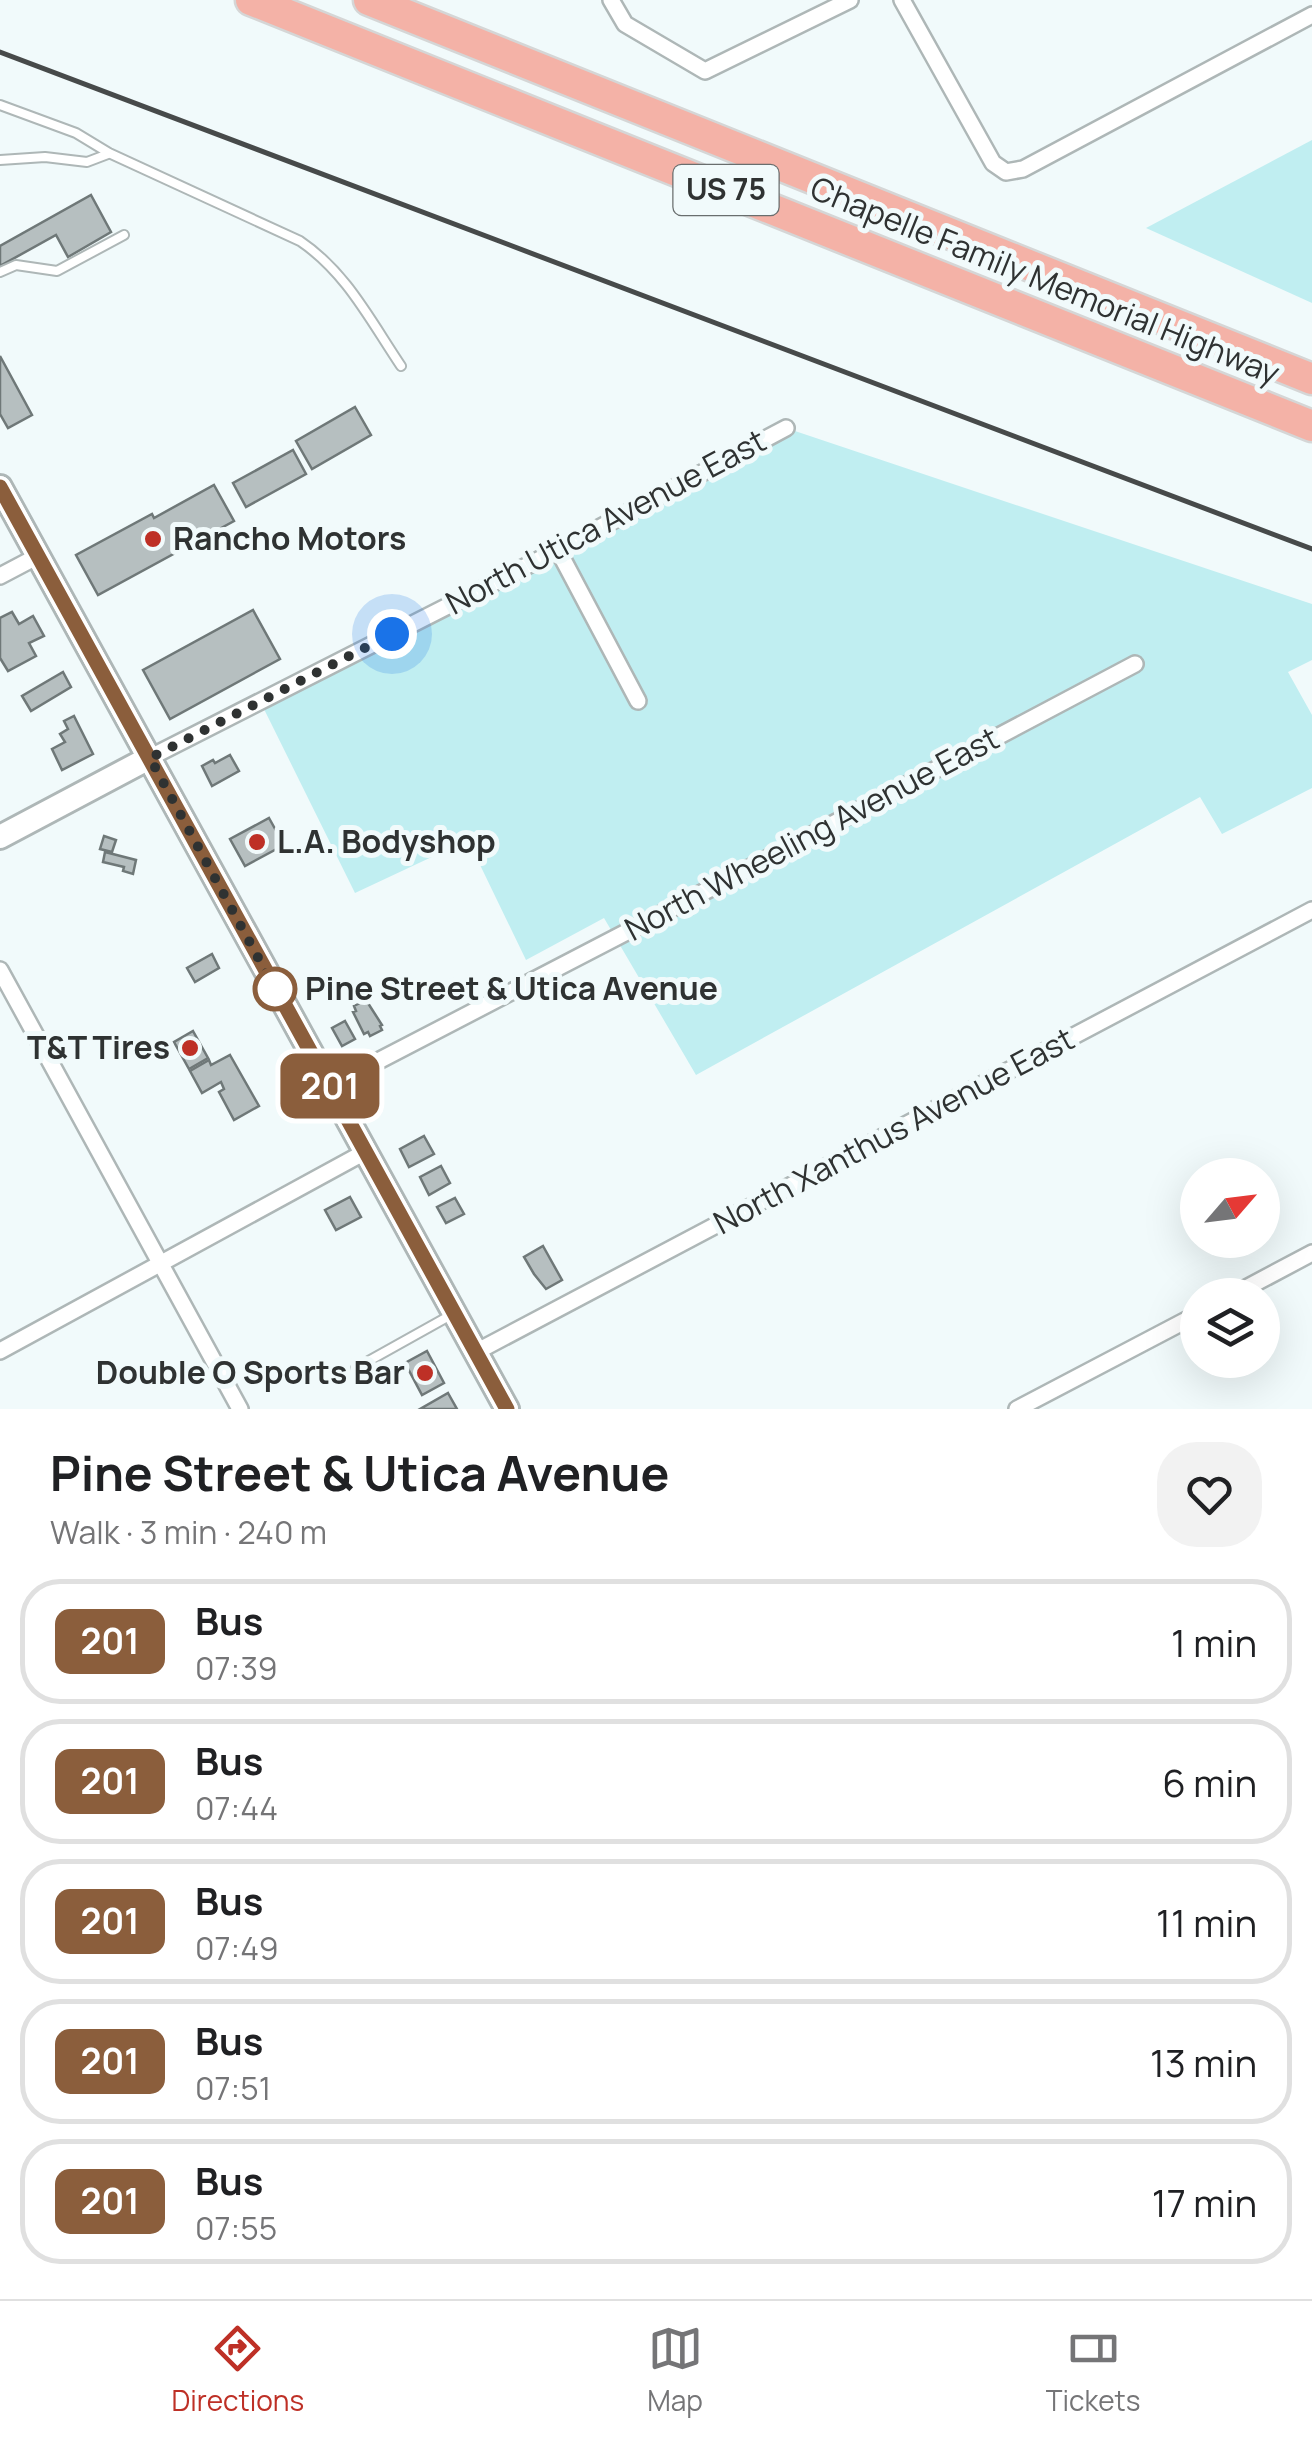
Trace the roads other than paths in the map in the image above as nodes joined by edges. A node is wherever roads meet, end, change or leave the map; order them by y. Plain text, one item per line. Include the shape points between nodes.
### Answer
1 (369, 0) edge
2 (384, 0) edge
3 (611, 0) edge
4 (850, 0) edge
5 (902, 0) edge
6 (254, 2) edge
7 (1312, 15) edge
8 (428, 24) junction
9 (0, 105) edge
10 (109, 153) junction
11 (0, 160) edge
12 (124, 235) dead end
13 (0, 272) edge
14 (401, 366) dead end
15 (1312, 379) edge
16 (1312, 426) edge
17 (786, 428) dead end
18 (0, 487) edge
19 (558, 550) junction
20 (38, 556) junction
21 (0, 576) edge
22 (1135, 664) dead end
23 (638, 701) dead end
24 (150, 758) junction
25 (0, 837) edge
26 (1312, 910) edge
27 (0, 970) edge
28 (330, 1086) junction
29 (365, 1152) junction
30 (1312, 1253) edge
31 (159, 1263) junction
32 (1265, 1278) edge
33 (454, 1313) junction
34 (1180, 1324) edge
35 (0, 1351) edge
36 (476, 1352) junction
37 (356, 1368) dead end
38 (240, 1409) edge
39 (507, 1409) edge
40 (1018, 1409) edge

1 - 8 highway, Chapelle Family Memorial Highway / US 75
2 - 8 highway
3 - 4 street via 624,24 705,71
5 - 7 street via 993,164 1006,172 1023,169
6 - 16 highway, Chapelle Family Memorial Highway / US 75
8 - 15 highway, Chapelle Family Memorial Highway / US 75
9 - 10 lane via 76,133
10 - 11 lane via 87,162
10 - 14 lane via 322,256
12 - 13 lane via 57,271 16,264
17 - 19 street, North Utica Avenue East
18 - 20 main road
19 - 23 street
19 - 24 street, North Utica Avenue East
20 - 21 street
20 - 24 main road
22 - 28 street, North Wheeling Avenue East
24 - 25 main road, North Utica Avenue East
24 - 28 main road
26 - 36 street, North Xanthus Avenue East
27 - 31 street
28 - 29 main road
29 - 31 street
29 - 33 main road
30 - 32 street
31 - 35 street
31 - 38 street
33 - 36 main road
33 - 37 lane
34 - 40 street
36 - 39 main road

